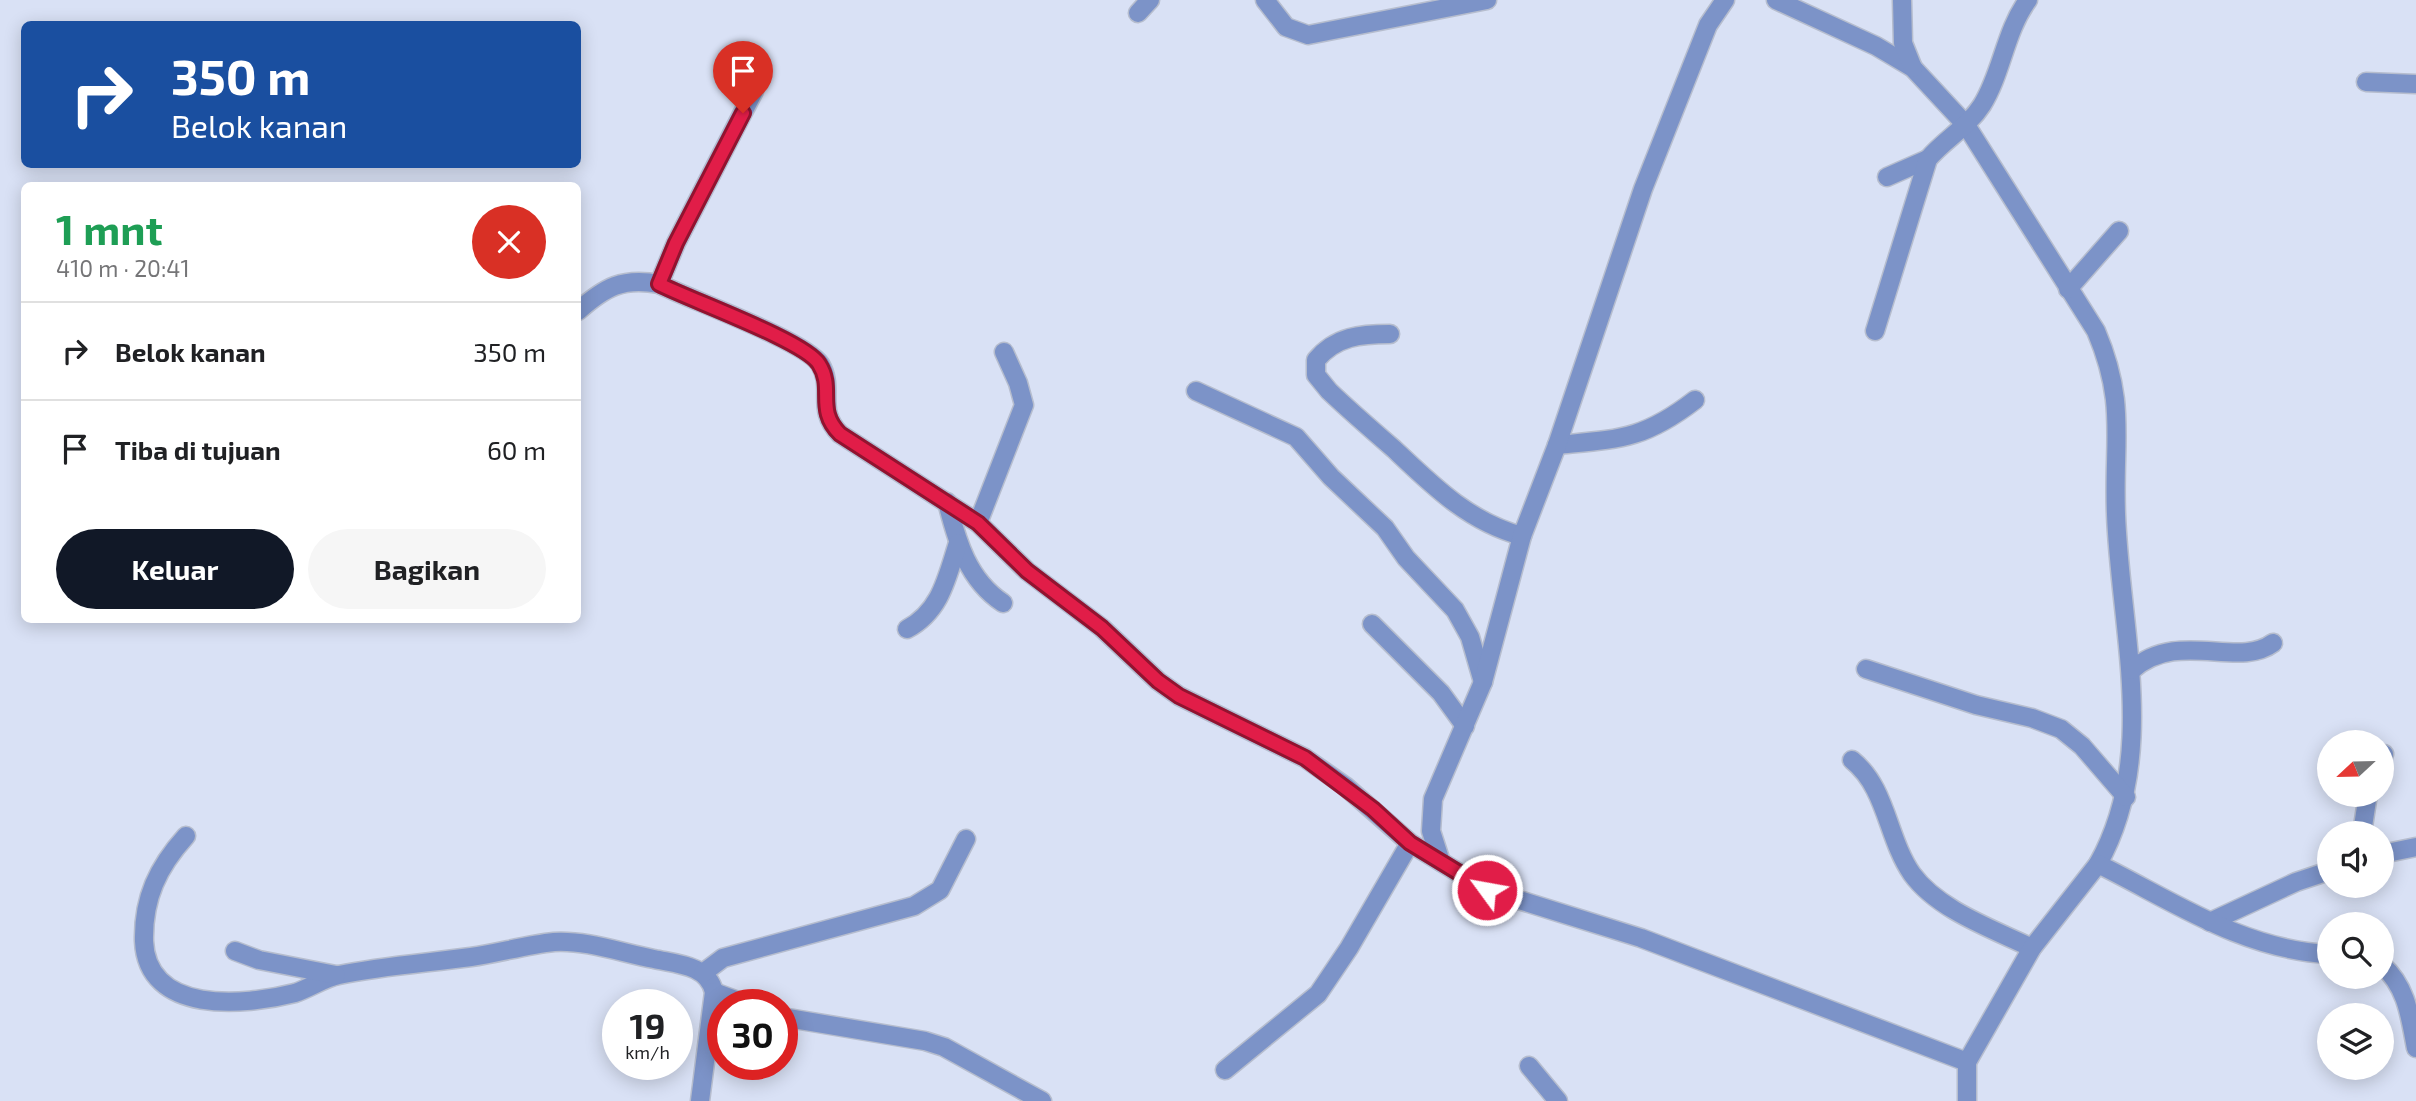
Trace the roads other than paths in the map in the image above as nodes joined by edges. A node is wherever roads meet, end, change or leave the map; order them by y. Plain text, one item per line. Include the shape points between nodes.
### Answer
1 (1265, 0) edge
2 (1487, 0) edge
3 (1726, 0) edge
4 (1776, 0) edge
5 (1902, 0) edge
6 (2028, 0) edge
7 (1913, 68) junction
8 (2366, 82) dead end
9 (2416, 84) edge
10 (754, 91) dead end
11 (1966, 125) junction
12 (1928, 159) junction
13 (1887, 177) dead end
14 (2119, 231) dead end
15 (659, 284) junction
16 (2068, 289) junction
17 (581, 308) edge
18 (1875, 331) dead end
19 (1390, 334) dead end
20 (1004, 352) dead end
21 (1196, 391) dead end
22 (1695, 400) dead end
23 (1557, 445) junction
24 (947, 502) junction
25 (978, 523) junction
26 (1522, 536) junction
27 (958, 543) junction
28 (1003, 603) dead end
29 (1372, 624) dead end
30 (907, 629) dead end
31 (2273, 643) dead end
32 (1866, 668) dead end
33 (2132, 670) junction
34 (1483, 682) junction
35 (1465, 726) junction
36 (1852, 760) dead end
37 (2126, 797) junction
38 (186, 836) dead end
39 (966, 839) dead end
40 (1410, 843) junction
41 (2416, 847) edge
42 (2394, 852) edge
43 (1441, 862) junction
44 (2098, 864) junction
45 (2317, 875) edge
46 (2210, 922) junction
47 (2032, 948) junction
48 (235, 951) dead end
49 (2317, 952) edge
50 (703, 973) junction
51 (336, 975) junction
52 (2394, 978) edge
53 (713, 989) edge
54 (798, 1021) edge
55 (707, 1046) edge
56 (2416, 1048) edge
57 (1967, 1062) junction
58 (1528, 1066) dead end
59 (1225, 1070) dead end
60 (700, 1101) edge
61 (1042, 1101) edge
62 (1558, 1101) edge
63 (1968, 1101) edge

1 - 2 street via 1286,27 1308,35
3 - 23 street via 1708,25 1643,189
4 - 7 street
5 - 7 street via 1903,43
6 - 11 street via 1982,105
7 - 11 street
8 - 9 street
10 - 15 street
11 - 12 street
11 - 16 street
12 - 13 street
12 - 18 street
14 - 16 street
15 - 17 street via 624,282
15 - 24 street via 807,352 824,375 825,412 832,426
16 - 33 street via 2096,331 2113,376 2118,421 2116,512
19 - 26 street via 1362,334 1336,342 1316,360 1316,375 1462,510
20 - 25 street via 1024,405
21 - 34 street via 1296,437 1385,528 1406,558 1455,610 1470,637
22 - 23 street via 1647,431 1622,439
23 - 26 street
24 - 25 street
24 - 27 street
25 - 40 street via 1027,571 1102,628 1158,681 1179,696 1305,758
26 - 34 street
27 - 28 street via 975,579
27 - 30 street via 936,605
29 - 35 street via 1441,693
31 - 33 street via 2253,650 2157,653
32 - 37 street via 2061,729
33 - 37 street
34 - 35 street
35 - 43 street via 1433,799 1431,831
36 - 47 street via 1870,776 1905,862 1923,887
37 - 44 street via 2115,834
38 - 51 street via 149,891 144,948 155,979 180,994 225,1002 269,999
39 - 50 street via 944,884 923,901 723,958
40 - 43 street
40 - 59 street via 1318,994
41 - 42 street
43 - 57 street via 1503,898 1641,938
44 - 46 street
44 - 47 street
45 - 46 street
46 - 49 street via 2277,947
47 - 57 street
48 - 51 street
50 - 51 street via 557,942
50 - 53 street
52 - 56 street via 2406,999
54 - 61 street via 925,1041
55 - 60 street
57 - 63 street
58 - 62 street

